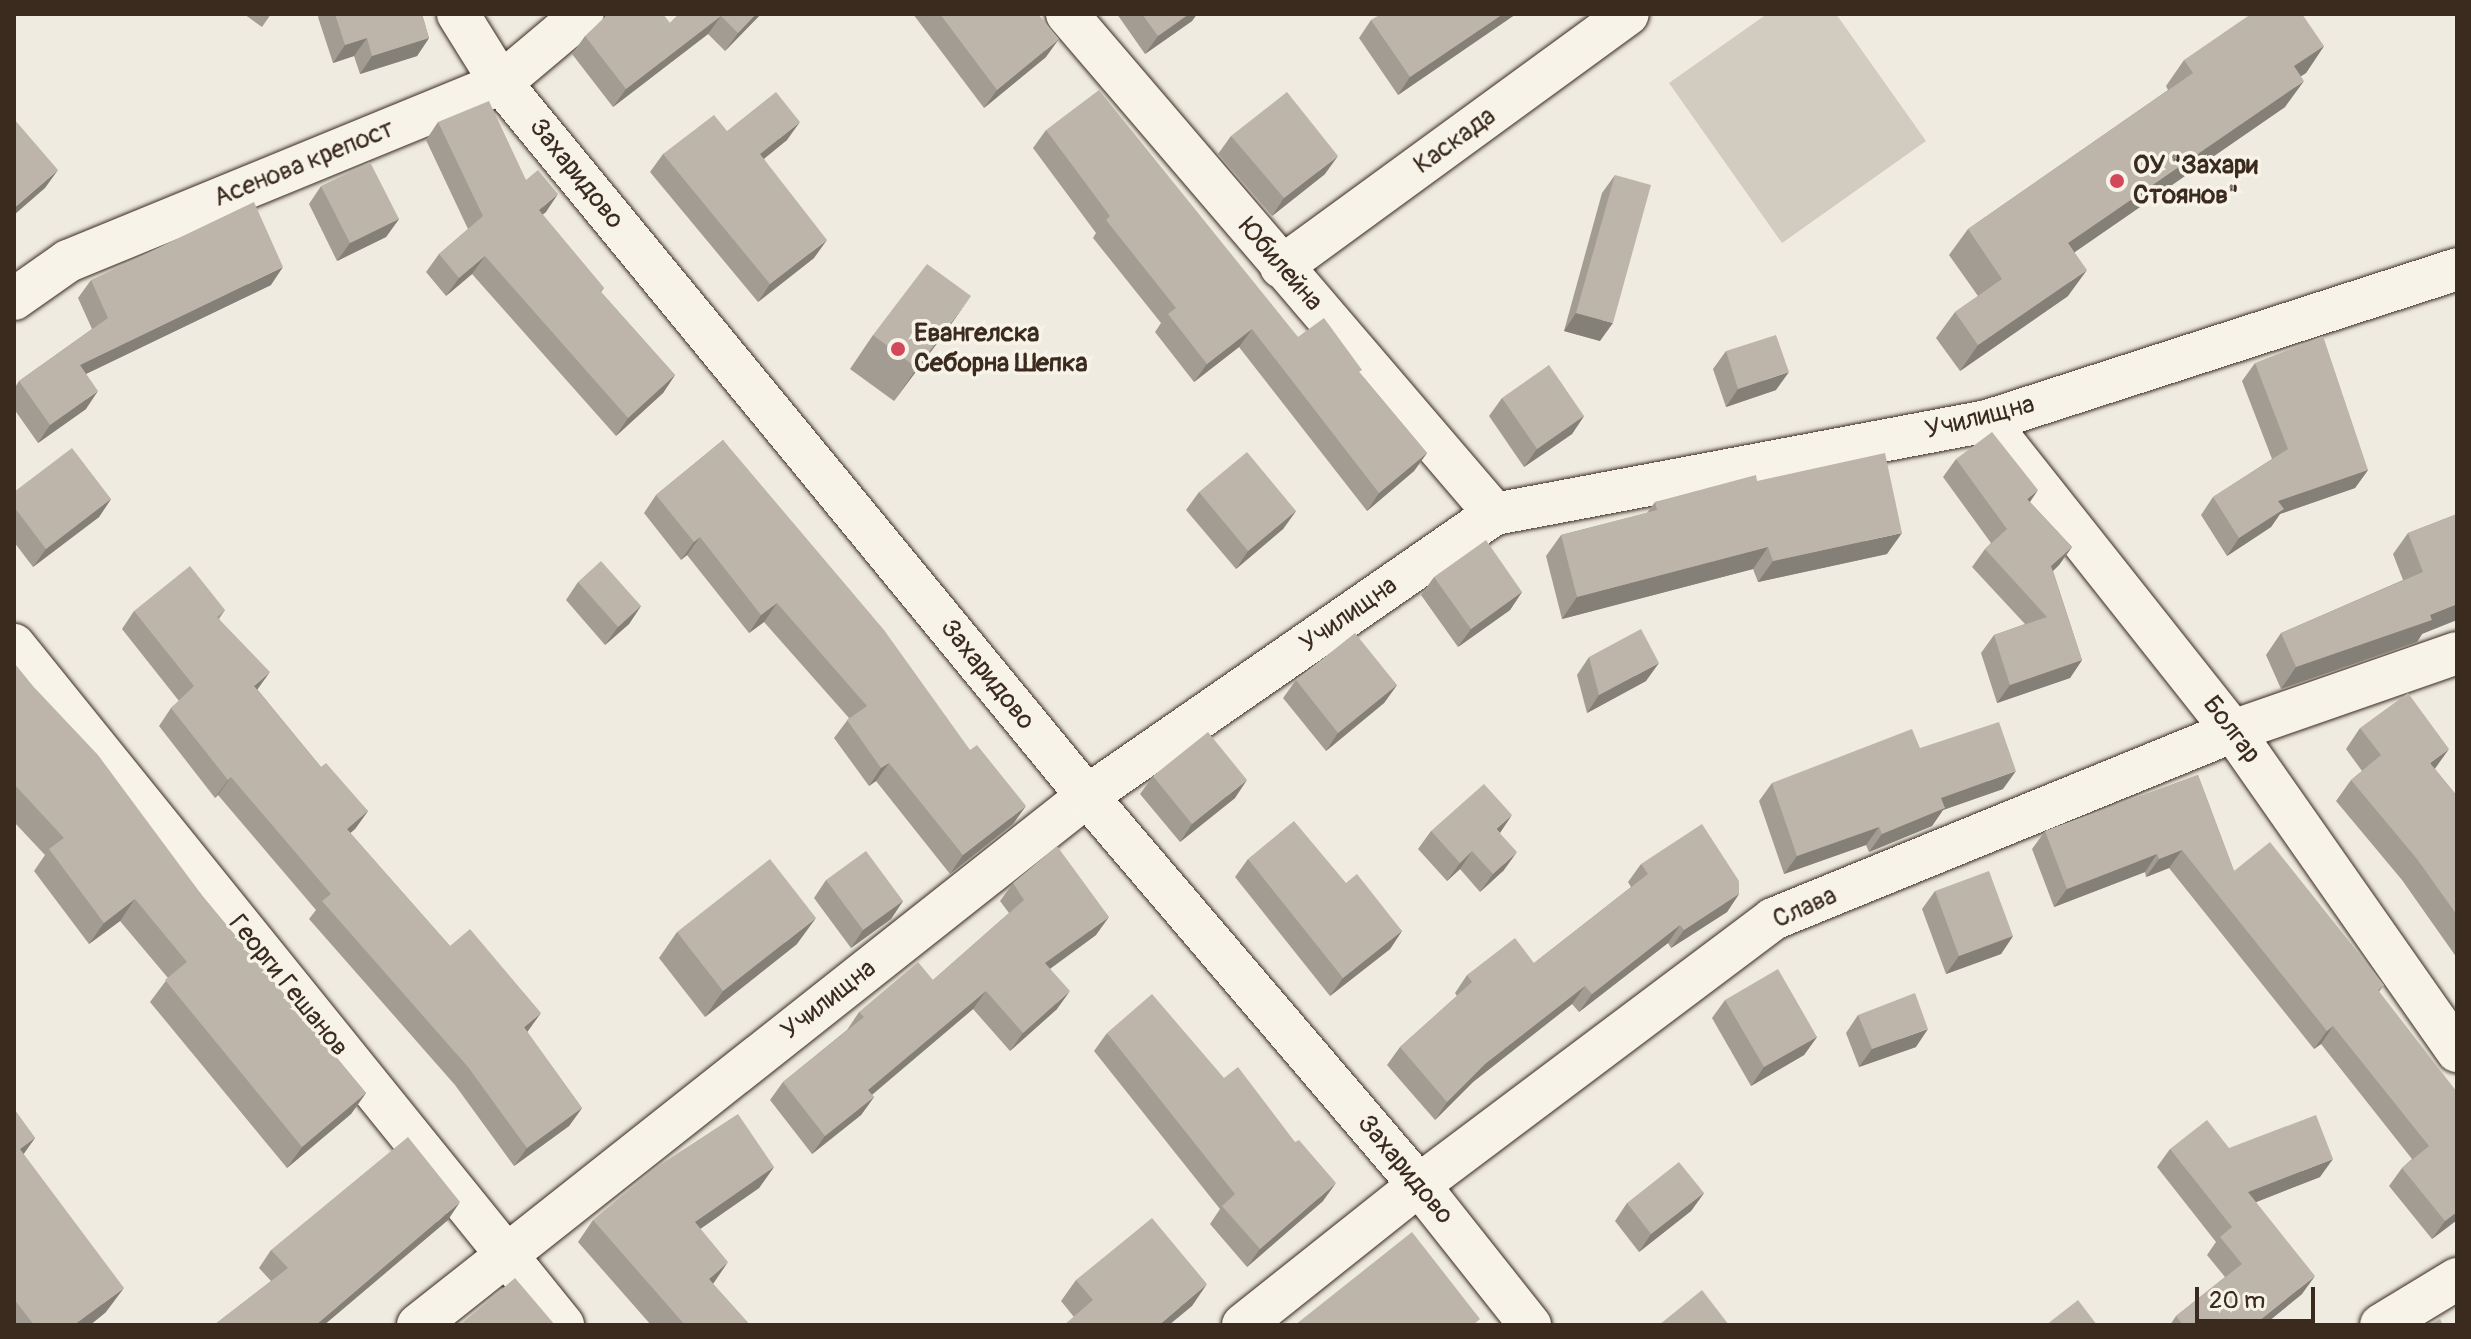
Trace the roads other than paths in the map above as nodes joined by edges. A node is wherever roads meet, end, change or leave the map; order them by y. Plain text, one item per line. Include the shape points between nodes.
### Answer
1 (458, 14) edge
2 (583, 14) edge
3 (1067, 14) edge
4 (1628, 14) edge
5 (501, 83) junction
6 (1281, 267) junction
7 (2457, 269) edge
8 (14, 299) edge
9 (1987, 421) junction
10 (1495, 514) junction
11 (14, 645) edge
12 (2457, 653) edge
13 (2233, 731) junction
14 (1087, 796) junction
15 (2457, 1051) edge
16 (1419, 1185) junction
17 (505, 1256) junction
18 (2457, 1279) edge
19 (418, 1325) edge
20 (563, 1325) edge
21 (1243, 1325) edge
22 (1530, 1325) edge
23 (2381, 1325) edge

1 - 5 street, Захаридово
2 - 5 street, Асенова крепост
3 - 6 street, Юбилейна
4 - 6 street, Каскада
5 - 8 street, Асенова крепост via 68,261
5 - 14 street, Захаридово
6 - 10 street, Юбилейна
7 - 9 street, Училищна
9 - 10 street, Училищна
9 - 13 street, Болгар
10 - 14 street, Училищна
11 - 17 street, Георги Гешанов
12 - 13 street, Слава
13 - 15 street, Болгар
13 - 16 street, Слава via 1773,919
14 - 16 street, Захаридово
14 - 17 street, Училищна
16 - 21 street, Слава
16 - 22 street, Захаридово
17 - 19 street, Училищна
17 - 20 street, Георги Гешанов
18 - 23 street

